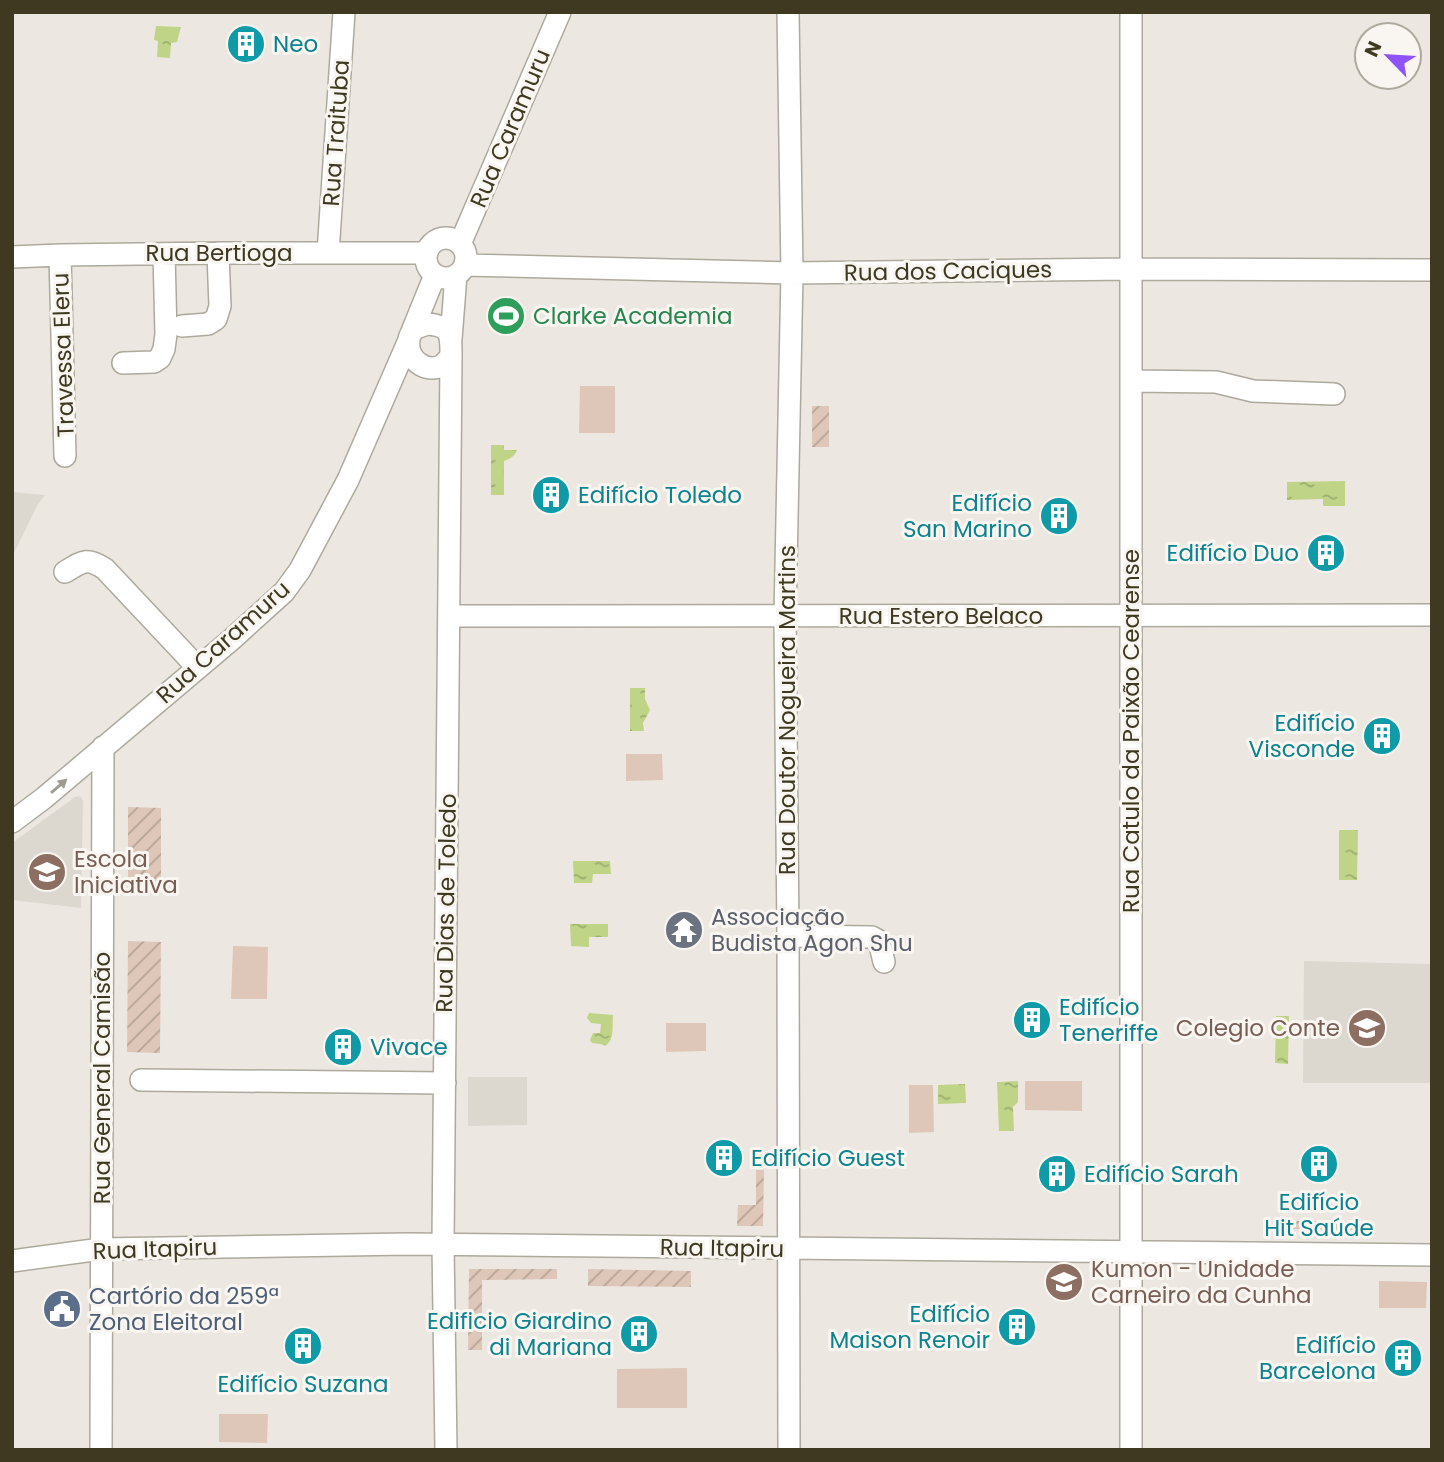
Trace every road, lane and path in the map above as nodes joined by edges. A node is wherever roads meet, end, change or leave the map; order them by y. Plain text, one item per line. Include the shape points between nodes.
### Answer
1 (344, 12) edge
2 (560, 12) edge
3 (789, 12) edge
4 (1131, 12) edge
5 (218, 253) junction
6 (328, 253) junction
7 (426, 253) junction
8 (164, 254) junction
9 (60, 255) junction
10 (12, 257) edge
11 (454, 265) junction
12 (1131, 269) junction
13 (1432, 270) edge
14 (792, 273) junction
15 (182, 326) dead end
16 (411, 334) junction
17 (451, 348) junction
18 (123, 363) dead end
19 (1131, 381) junction
20 (1334, 394) dead end
21 (65, 456) dead end
22 (65, 572) dead end
23 (1432, 614) edge
24 (1132, 615) junction
25 (450, 616) junction
26 (785, 616) junction
27 (198, 668) junction
28 (103, 747) junction
29 (12, 822) edge
30 (788, 936) junction
31 (884, 962) dead end
32 (141, 1080) dead end
33 (444, 1083) junction
34 (443, 1244) junction
35 (101, 1249) junction
36 (789, 1249) junction
37 (1130, 1252) junction
38 (1432, 1255) edge
39 (12, 1261) edge
40 (101, 1450) edge
41 (446, 1450) edge
42 (789, 1450) edge
43 (1131, 1450) edge

1 - 6 street, Rua Traituba
2 - 11 street, Rua Caramuru
3 - 14 street, Rua Doutor Nogueira Martins
4 - 12 street, Rua Catulo da Paixão Cearense
5 - 6 street, Rua Bertioga
5 - 8 street, Rua Bertioga
5 - 15 street via 220,306 216,319
6 - 7 street, Rua Bertioga
7 - 11 street via 429,269
7 - 11 street via 437,240 453,240
8 - 9 street, Rua Bertioga
8 - 18 street via 164,348 154,362
9 - 10 street, Rua Bertioga
9 - 21 street, Travessa Eleru
11 - 14 street, Rua dos Caciques
11 - 16 street, Rua Caramuru
11 - 17 street, Rua Dias de Toledo
12 - 13 street, Rua dos Caciques
12 - 14 street, Rua dos Caciques
12 - 19 street, Rua Catulo da Paixão Cearense
14 - 26 street, Rua Doutor Nogueira Martins
16 - 17 street via 427,324 439,325 449,333
16 - 17 street via 409,350 422,367 443,365
16 - 27 street, Rua Caramuru via 348,480 300,570 284,592
17 - 25 street, Rua Dias de Toledo
19 - 20 street via 1209,382 1254,391
19 - 24 street, Rua Catulo da Paixão Cearense
22 - 27 street via 89,561 105,569
23 - 24 street, Rua Estero Belaco
24 - 26 street, Rua Estero Belaco
24 - 37 street, Rua Catulo da Paixão Cearense
25 - 26 street, Rua Estero Belaco
25 - 33 street, Rua Dias de Toledo
26 - 30 street, Rua Doutor Nogueira Martins
27 - 28 street, Rua Caramuru
29 -> 28 street, Rua Caramuru
28 - 35 street, Rua General Camisão
30 - 31 street via 872,937 879,941
30 - 36 street, Rua Doutor Nogueira Martins
32 - 33 street
33 - 34 street, Rua Dias de Toledo
34 - 35 street, Rua Itapiru
34 - 36 street, Rua Itapiru
34 - 41 street, Rua Dias de Toledo
35 - 39 street, Rua Itapiru
35 - 40 street, Rua General Camisão
36 - 37 street, Rua Itapiru
36 - 42 street, Rua Doutor Nogueira Martins
37 - 38 street, Rua Itapiru
37 - 43 street, Rua Catulo da Paixão Cearense

